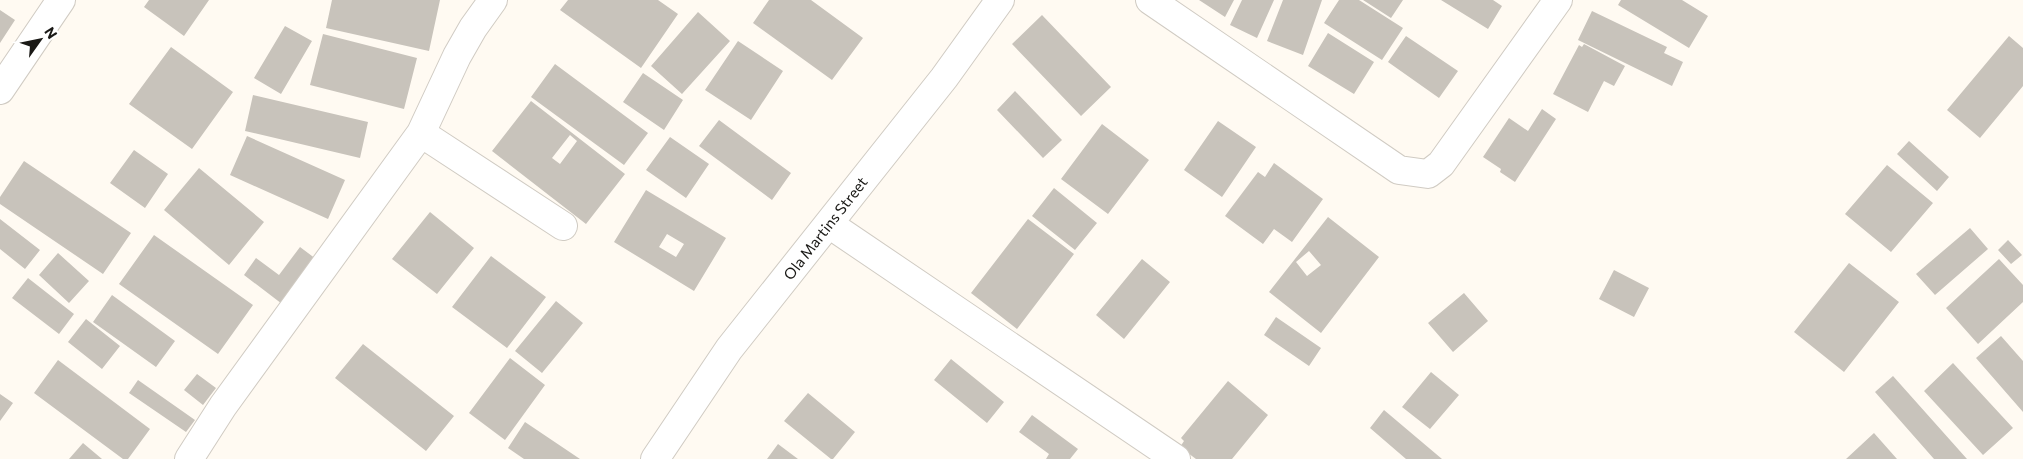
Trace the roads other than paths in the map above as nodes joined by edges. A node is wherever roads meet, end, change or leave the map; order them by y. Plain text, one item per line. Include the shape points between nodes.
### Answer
1 (61, 0) edge
2 (493, 0) edge
3 (1000, 0) edge
4 (1150, 0) edge
5 (1558, 0) edge
6 (0, 90) edge
7 (421, 133) junction
8 (829, 224) junction
9 (563, 226) dead end
10 (189, 459) edge
11 (655, 459) edge
12 (1176, 459) edge

1 - 6 street
2 - 7 street via 457,56
3 - 8 street, Ola Martins Street via 944,78
4 - 5 street via 1399,170 1428,174 1440,164
7 - 9 street
7 - 10 street via 223,406
8 - 11 street, Ola Martins Street via 729,349
8 - 12 street

